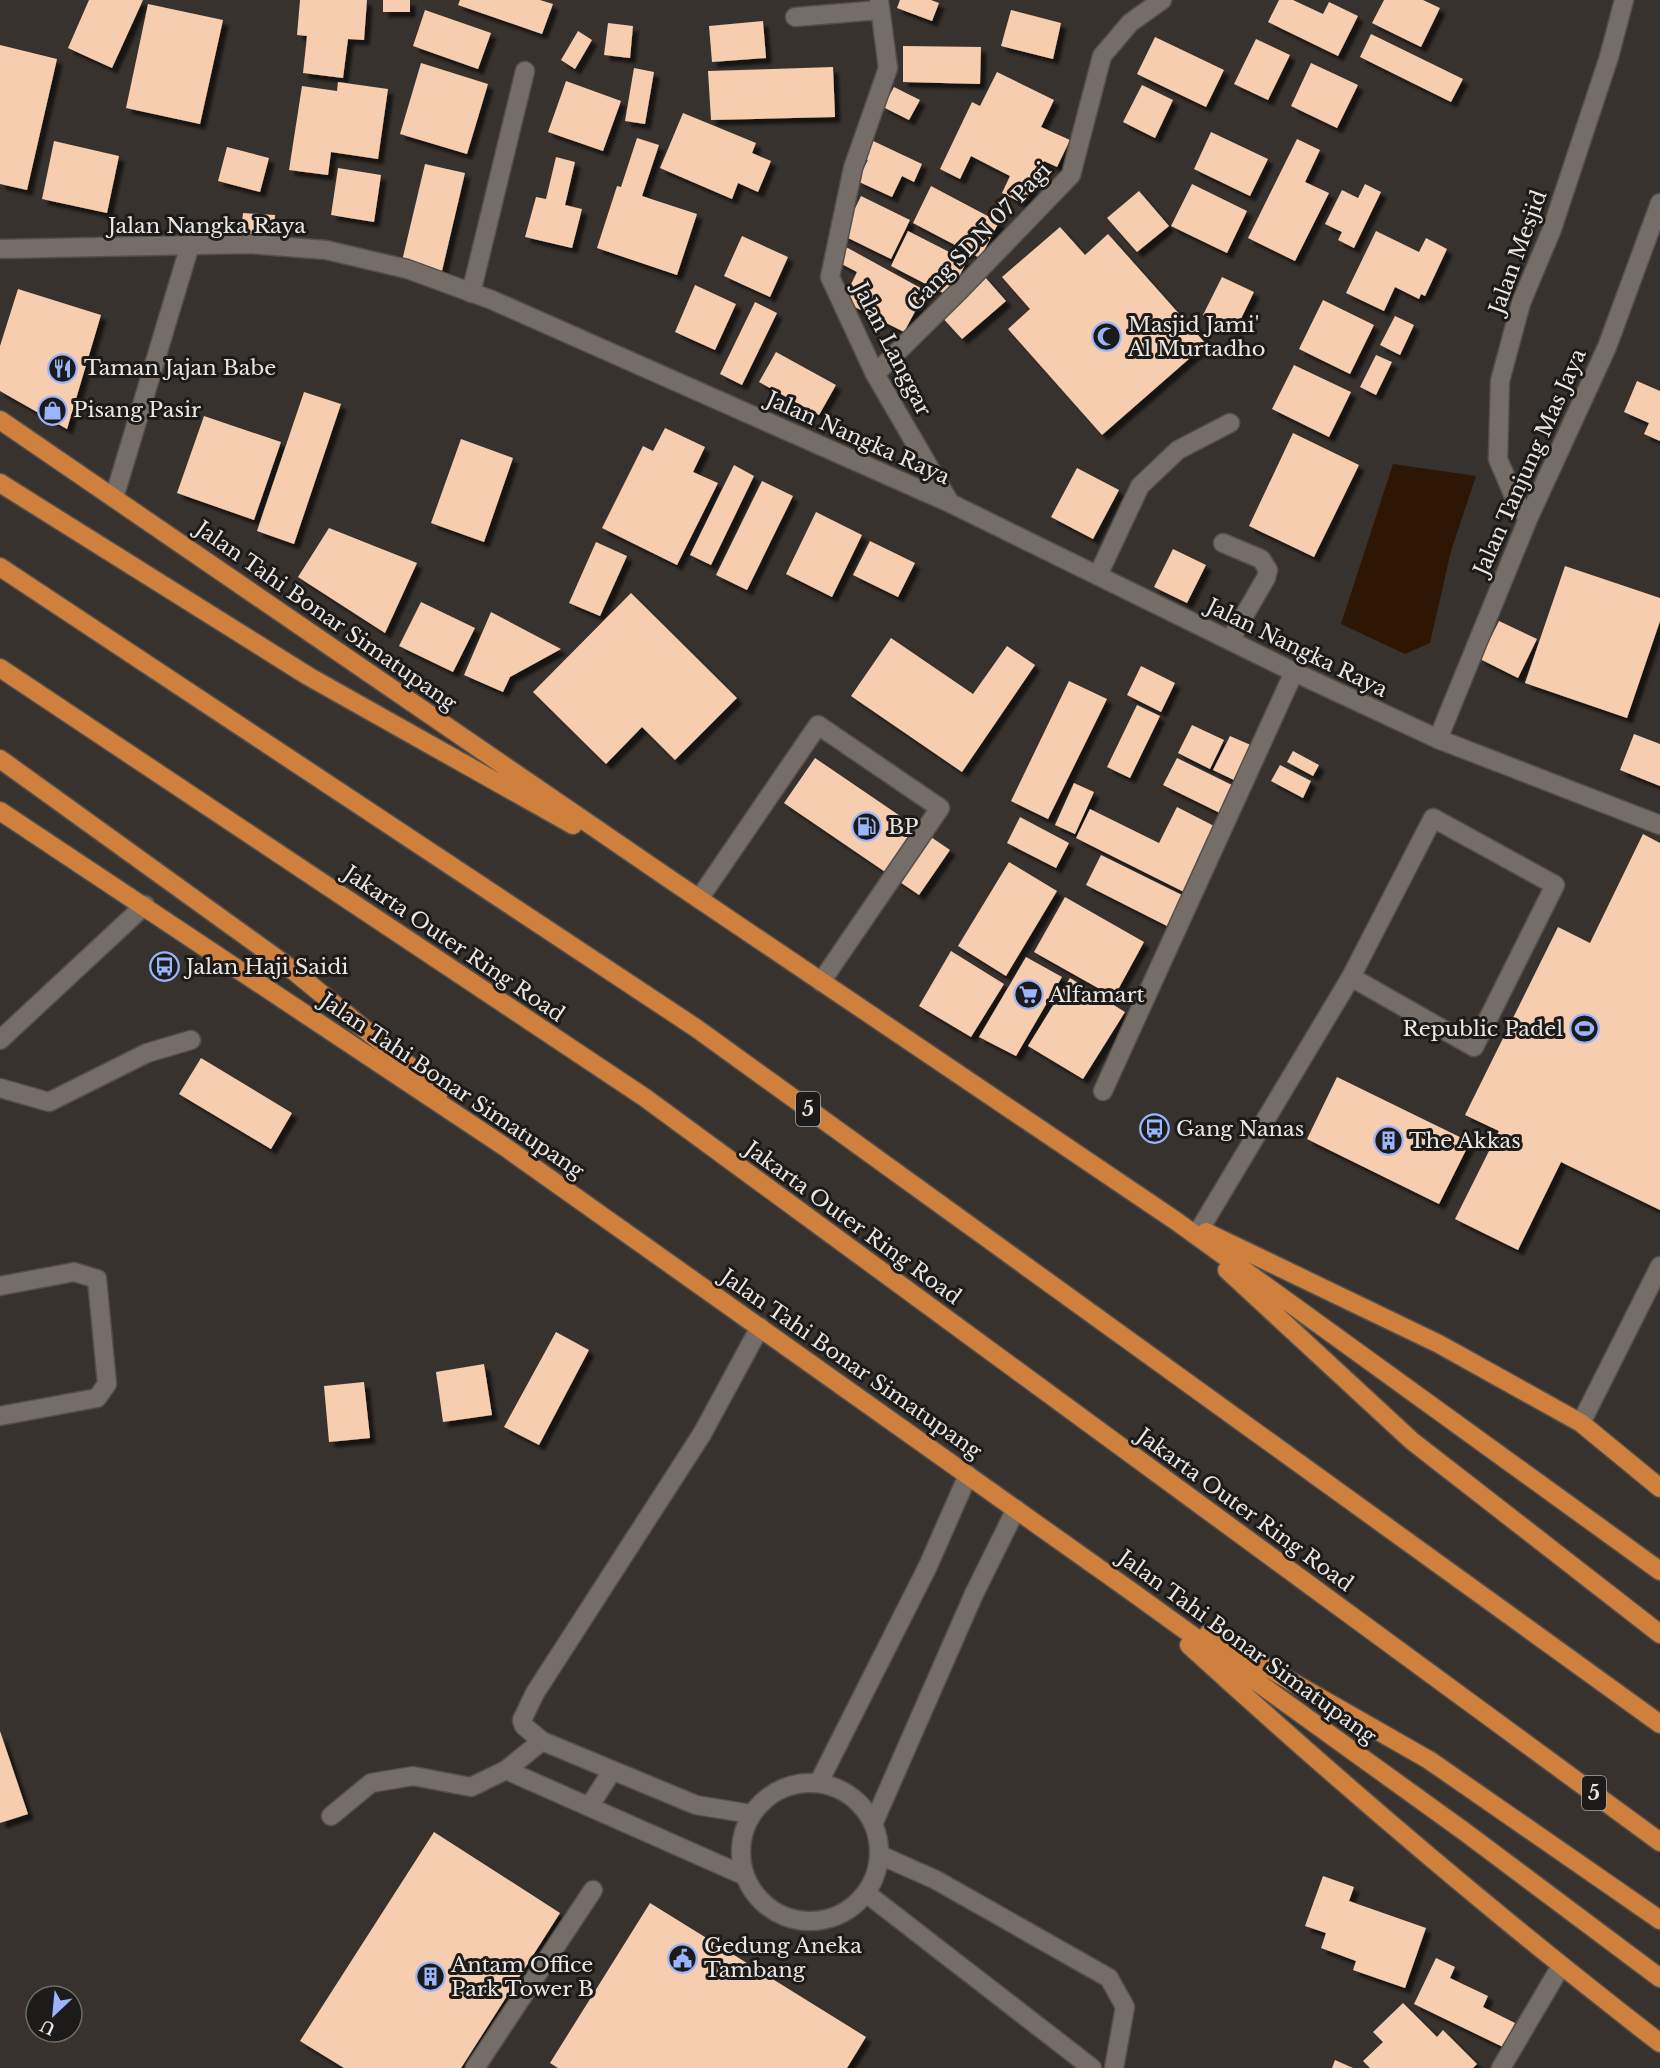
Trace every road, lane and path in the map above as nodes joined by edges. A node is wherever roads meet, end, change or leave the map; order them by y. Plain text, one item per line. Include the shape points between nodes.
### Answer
1 (1162, 0) edge
2 (1624, 0) edge
3 (880, 5) edge
4 (795, 17) dead end
5 (525, 70) dead end
6 (1660, 205) edge
7 (190, 245) junction
8 (0, 249) edge
9 (471, 293) junction
10 (875, 374) junction
11 (0, 420) edge
12 (1230, 423) dead end
13 (0, 483) edge
14 (114, 498) junction
15 (950, 503) junction
16 (1528, 519) junction
17 (1223, 543) dead end
18 (0, 567) edge
19 (1098, 575) junction
20 (1230, 640) junction
21 (0, 668) edge
22 (1294, 672) junction
23 (1438, 739) junction
24 (0, 759) edge
25 (0, 811) edge
26 (1660, 825) edge
27 (668, 878) junction
28 (699, 899) junction
29 (145, 905) junction
30 (1351, 977) junction
31 (821, 982) junction
32 (0, 1040) edge
33 (192, 1040) dead end
34 (0, 1088) edge
35 (1103, 1091) dead end
36 (505, 1147) junction
37 (1176, 1221) junction
38 (1200, 1229) junction
39 (1660, 1266) edge
40 (0, 1286) edge
41 (760, 1327) junction
42 (0, 1416) edge
43 (1581, 1423) junction
44 (968, 1475) junction
45 (1660, 1488) edge
46 (1016, 1509) junction
47 (1660, 1571) edge
48 (1128, 1589) junction
49 (1660, 1634) edge
50 (1660, 1724) edge
51 (542, 1742) junction
52 (506, 1770) junction
53 (612, 1771) junction
54 (819, 1782) junction
55 (589, 1807) junction
56 (751, 1814) junction
57 (332, 1816) dead end
58 (874, 1822) junction
59 (1660, 1842) edge
60 (880, 1855) junction
61 (743, 1875) junction
62 (593, 1890) dead end
63 (866, 1893) junction
64 (1660, 1920) edge
65 (1561, 1966) junction
66 (1660, 1978) edge
67 (1660, 2043) edge
68 (475, 2068) edge
69 (1092, 2068) edge
70 (1114, 2068) edge
71 (1501, 2068) edge

1 - 10 street, Gang SDN 07 Pagi via 1130,23 1101,56 1071,175
2 - 16 street, Jalan Mesjid via 1552,229 1521,303 1500,381 1498,459
3 - 4 street
3 - 10 street, Jalan Langgar via 888,68 853,168 830,277
5 - 9 street
6 - 16 street, Jalan Tanjung Mas Jaya via 1607,347
7 - 8 street, Jalan Nangka Raya
7 - 9 street, Jalan Nangka Raya via 249,244 326,250 407,269
7 - 14 street
9 - 15 street, Jalan Nangka Raya
10 - 15 street, Jalan Langgar
11 - 14 highway, Jalan Tahi Bonar Simatupang
12 - 19 street via 1178,450 1140,486
13 - 27 highway via 308,676
14 - 27 highway, Jalan Tahi Bonar Simatupang
15 - 19 street, Jalan Nangka Raya
16 - 23 street, Jalan Tanjung Mas Jaya
17 - 20 street via 1261,559 1268,570
18 - 50 highway, 5 via 696,1028
19 - 20 street, Jalan Nangka Raya
20 - 22 street, Jalan Nangka Raya
21 - 59 highway, Jakarta Outer Ring Road / 5 via 644,1097
22 - 23 street, Jalan Nangka Raya
22 - 35 street
23 - 26 street, Jalan Nangka Raya
24 - 36 highway via 290,968
25 - 29 highway, Jalan Tahi Bonar Simatupang
27 - 28 highway, Jalan Tahi Bonar Simatupang
28 - 31 highway, Jalan Tahi Bonar Simatupang
28 - 31 street via 818,725 940,808
29 - 32 street
29 - 36 highway, Jalan Tahi Bonar Simatupang
30 - 30 street via 1433,818 1555,885 1474,1047
30 - 38 street
31 - 37 highway, Jalan Tahi Bonar Simatupang
33 - 34 street via 147,1053 49,1102
36 - 41 highway, Jalan Tahi Bonar Simatupang
37 - 38 highway
37 - 47 highway, Jalan Tahi Bonar Simatupang
37 - 49 highway via 1412,1441
38 - 43 highway via 1439,1344
39 - 43 street
40 - 42 street via 74,1272 97,1279 107,1384 97,1398
41 - 44 highway, Jalan Tahi Bonar Simatupang
41 - 51 street via 702,1434 535,1693 522,1720
43 - 45 highway
44 - 46 highway, Jalan Tahi Bonar Simatupang
44 - 54 street via 928,1566
46 - 48 highway, Jalan Tahi Bonar Simatupang
46 - 58 street via 974,1594
48 - 64 highway via 1429,1760
48 - 65 highway via 1318,1762
48 - 66 highway, Jalan Tahi Bonar Simatupang
51 - 52 street
51 - 53 street
52 - 55 street
52 - 57 street via 471,1787 413,1776 371,1783
53 - 55 street
53 - 56 street via 696,1805
54 - 56 street via 784,1787 768,1795
54 - 58 street via 841,1789 860,1803
55 - 61 street
56 - 61 street via 740,1844
58 - 60 street
60 - 63 street
60 - 70 street via 936,1880 1108,1978 1125,2007
61 - 63 street via 761,1902 789,1919 821,1922 851,1910
62 - 68 street
63 - 69 street
65 - 67 highway
65 - 71 street

